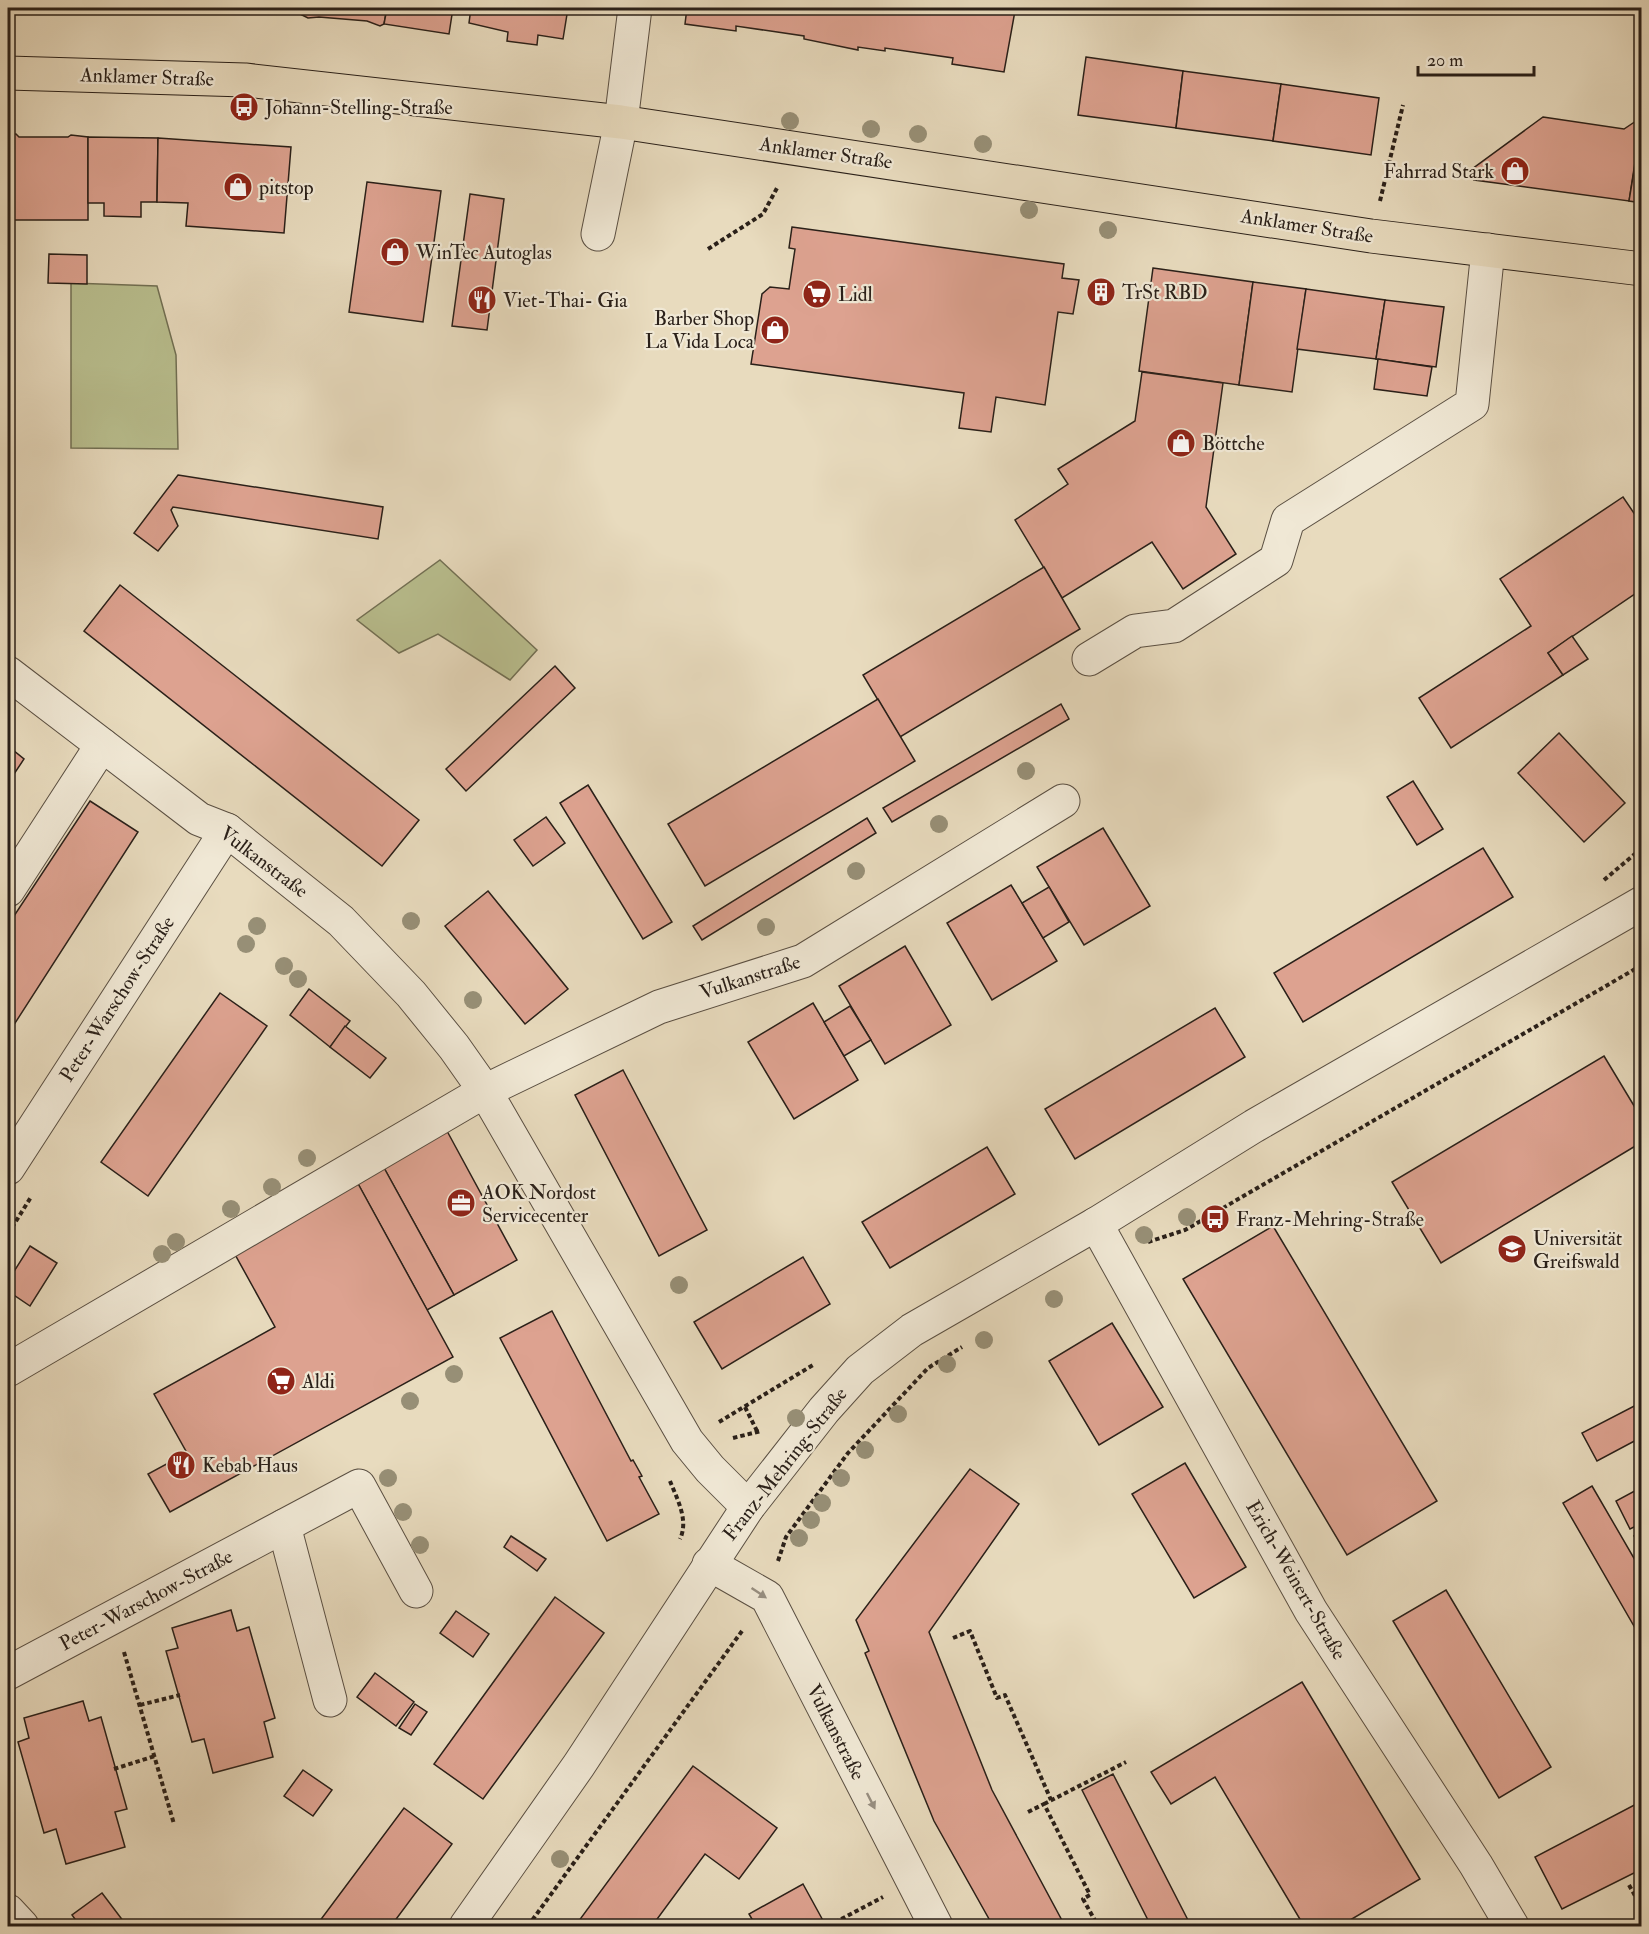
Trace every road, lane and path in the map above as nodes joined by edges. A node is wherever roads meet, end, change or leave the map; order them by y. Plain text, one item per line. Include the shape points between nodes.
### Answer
1 (635, 8) edge
2 (8, 73) edge
3 (1403, 105) dead end
4 (621, 122) junction
5 (777, 188) dead end
6 (598, 234) dead end
7 (1371, 236) junction
8 (708, 249) dead end
9 (1488, 250) junction
10 (1641, 269) edge
11 (1089, 660) dead end
12 (8, 673) edge
13 (102, 745) junction
14 (1063, 801) dead end
15 (227, 830) junction
16 (8, 890) edge
17 (1641, 903) edge
18 (1641, 965) edge
19 (485, 1091) junction
20 (8, 1168) edge
21 (33, 1194) dead end
22 (1096, 1224) junction
23 (8, 1234) edge
24 (1113, 1253) junction
25 (967, 1344) dead end
26 (8, 1370) edge
27 (745, 1407) dead end
28 (758, 1432) dead end
29 (748, 1507) junction
30 (284, 1526) junction
31 (709, 1564) junction
32 (416, 1591) dead end
33 (767, 1597) junction
34 (114, 1617) junction
35 (953, 1638) dead end
36 (8, 1674) edge
37 (180, 1695) dead end
38 (330, 1700) dead end
39 (140, 1706) junction
40 (155, 1756) junction
41 (1126, 1762) dead end
42 (114, 1769) dead end
43 (1051, 1800) junction
44 (1044, 1804) junction
45 (1028, 1812) dead end
46 (174, 1824) dead end
47 (912, 1882) junction
48 (1629, 1885) dead end
49 (1641, 1908) edge
50 (8, 1911) edge
51 (22, 1926) edge
52 (466, 1926) edge
53 (528, 1926) edge
54 (828, 1926) edge
55 (936, 1926) edge
56 (1098, 1926) edge
57 (1512, 1926) edge

1 - 4 street
2 - 4 main road, Anklamer Straße via 245,80
3 - 7 path
4 - 6 street
4 - 7 main road, Anklamer Straße
5 - 8 path via 764,214
7 - 9 main road, Anklamer Straße
9 - 10 main road, Anklamer Straße
9 - 11 street via 1472,404 1288,520 1276,560 1174,626 1135,631
12 - 13 street, Vulkanstraße
13 - 15 street, Vulkanstraße via 198,819
13 - 16 street
14 - 19 street, Vulkanstraße via 803,962 659,1007
15 - 19 street, Vulkanstraße via 341,921 411,994
15 - 20 street, Peter-Warschow-Straße
17 - 22 street, Franz-Mehring-Straße via 1254,1126
18 - 24 path via 1185,1230
19 - 26 street
19 - 29 street, Vulkanstraße via 687,1441
21 - 23 path
22 - 24 street, Erich-Weinert-Straße
22 - 29 street, Franz-Mehring-Straße via 912,1330 860,1370
24 - 57 street, Erich-Weinert-Straße via 1311,1611
25 - 33 path via 928,1368 848,1453 786,1537
27 - 28 path
29 - 31 street, Franz-Mehring-Straße
30 - 32 street, Peter-Warschow-Straße via 359,1486
30 - 34 street, Peter-Warschow-Straße
30 - 38 street
31 -> 33 street
31 - 52 street, Franz-Mehring-Straße via 579,1766
33 -> 47 street, Vulkanstraße
33 - 53 path
34 - 36 street, Peter-Warschow-Straße
34 - 39 path
35 - 43 path via 970,1631 997,1698 1005,1695
37 - 39 path
39 - 40 path
40 - 42 path
40 - 46 path
41 - 43 path
43 - 44 path
44 - 45 path
44 - 56 path via 1090,1895 1083,1899
47 - 54 path
47 - 55 street, Vulkanstraße
48 - 49 path
50 - 51 street

